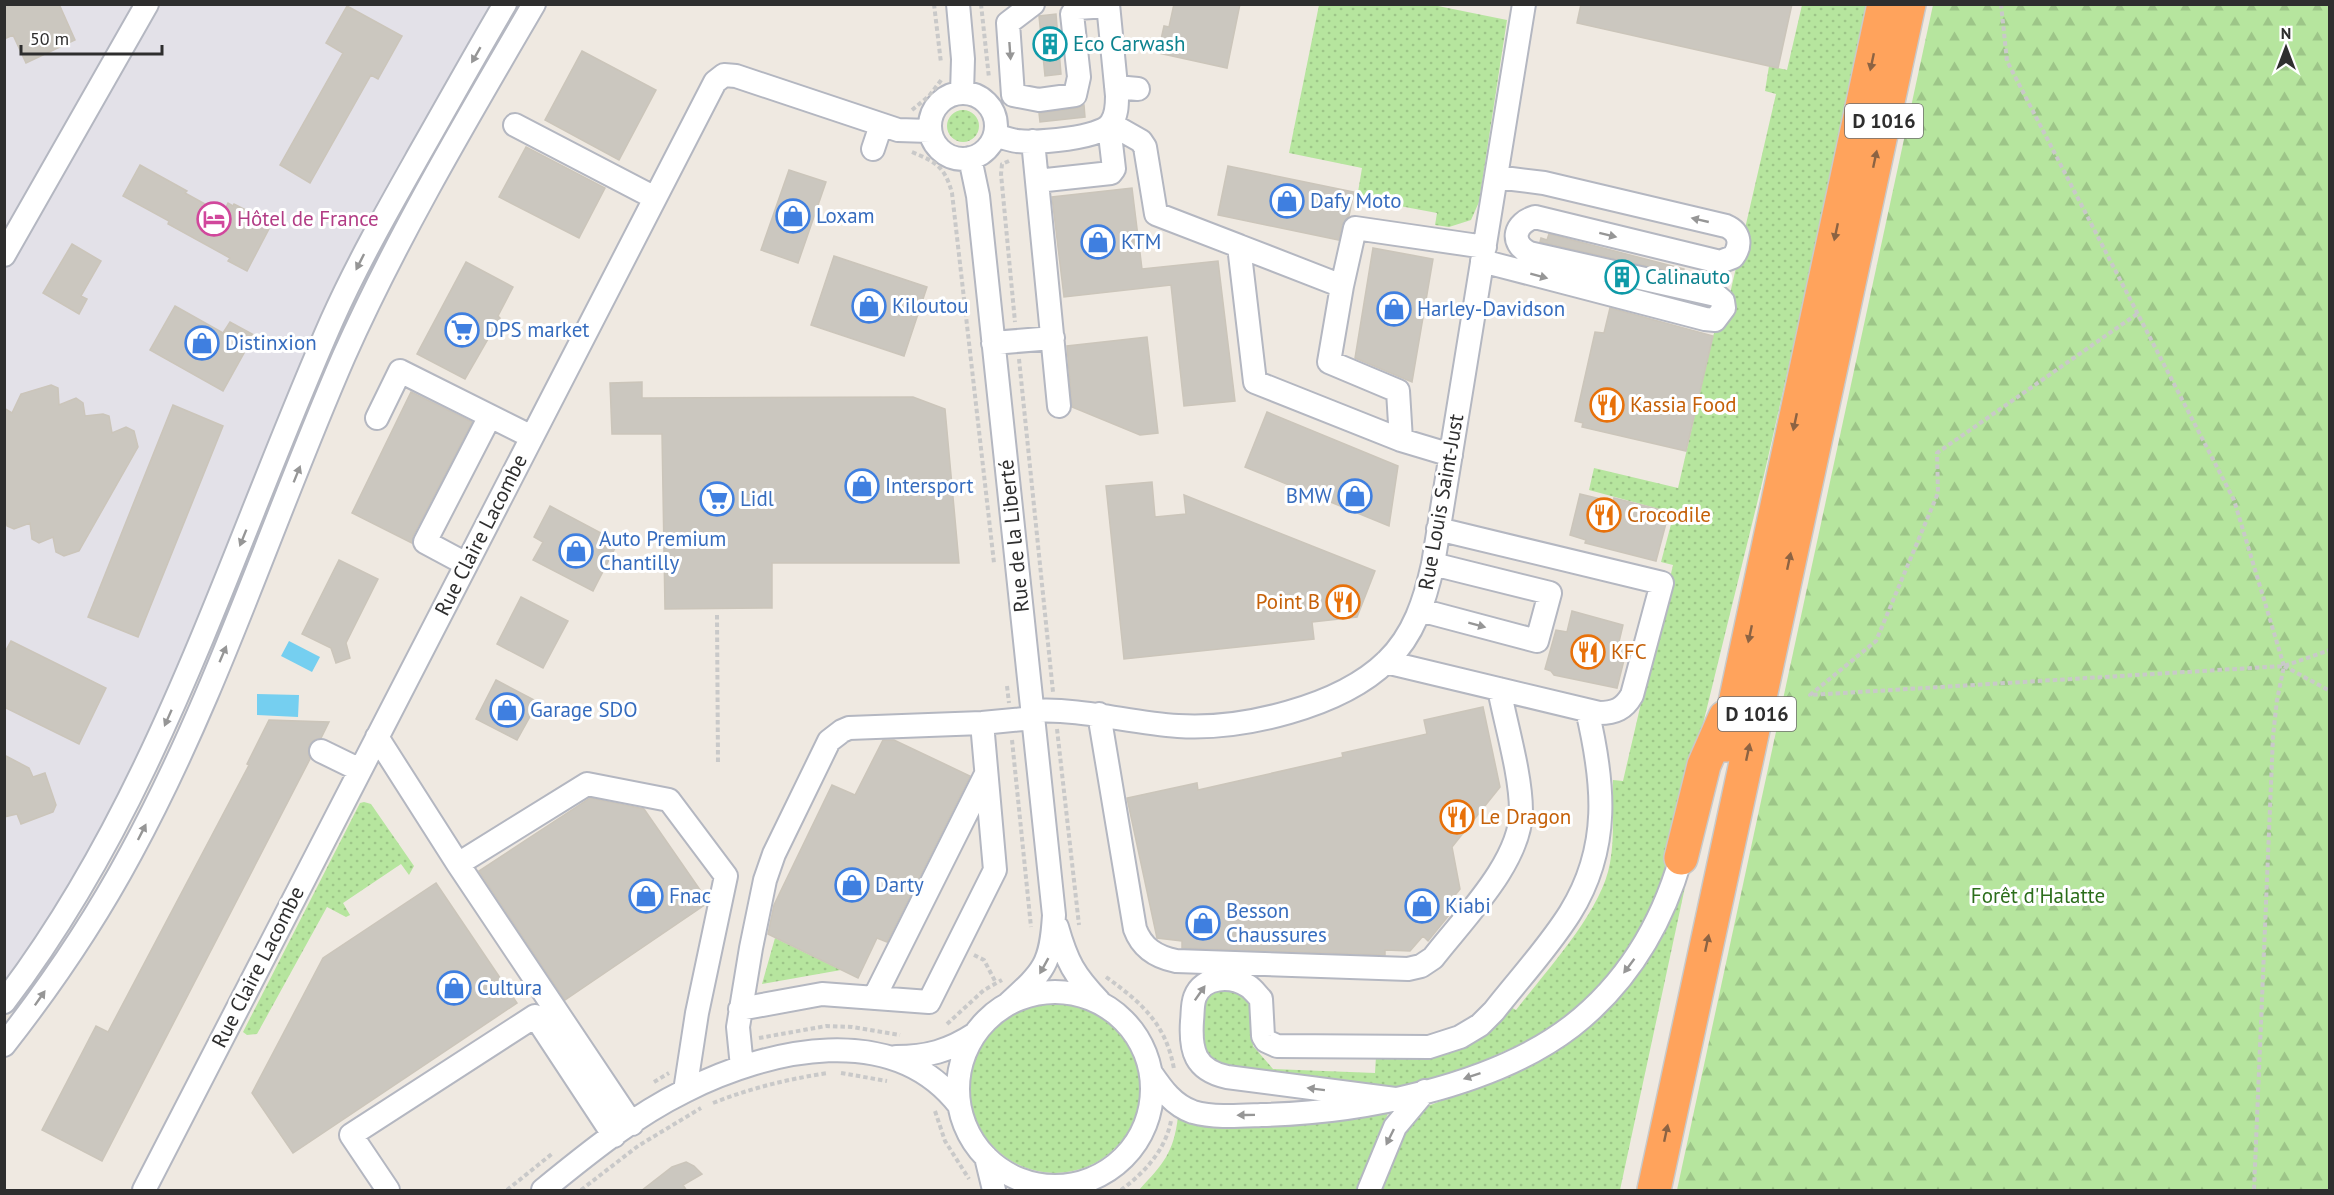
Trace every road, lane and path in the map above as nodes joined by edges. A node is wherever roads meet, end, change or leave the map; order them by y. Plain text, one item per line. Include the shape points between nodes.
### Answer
1 (147, 4) edge
2 (505, 4) edge
3 (534, 4) edge
4 (934, 4) edge
5 (958, 4) edge
6 (981, 4) edge
7 (1033, 4) edge
8 (1524, 4) edge
9 (1884, 4) edge
10 (1909, 4) edge
11 (2001, 4) edge
12 (1108, 5) edge
13 (990, 86) dead end
14 (962, 93) junction
15 (515, 125) dead end
16 (1110, 125) junction
17 (889, 128) junction
18 (930, 131) junction
19 (1013, 139) junction
20 (873, 149) dead end
21 (970, 159) junction
22 (1496, 177) junction
23 (1037, 181) junction
24 (1521, 181) junction
25 (655, 198) junction
26 (1525, 220) junction
27 (1239, 246) junction
28 (1484, 254) junction
29 (4, 255) edge
30 (1342, 286) junction
31 (2137, 314) junction
32 (1053, 338) junction
33 (1017, 341) junction
34 (993, 343) junction
35 (1059, 406) dead end
36 (490, 416) junction
37 (377, 418) dead end
38 (532, 437) junction
39 (1401, 440) junction
40 (1451, 455) junction
41 (1438, 530) junction
42 (466, 564) junction
43 (1433, 564) junction
44 (995, 572) dead end
45 (1420, 610) junction
46 (717, 615) dead end
47 (2330, 650) edge
48 (1386, 662) junction
49 (2283, 666) junction
50 (1006, 675) dead end
51 (1739, 685) junction
52 (1499, 689) junction
53 (2330, 691) edge
54 (1587, 710) junction
55 (1041, 713) junction
56 (1099, 714) junction
57 (1011, 720) junction
58 (982, 723) junction
59 (377, 737) junction
60 (321, 751) dead end
61 (718, 765) dead end
62 (360, 770) junction
63 (986, 774) junction
64 (1681, 858) joint
65 (458, 864) junction
66 (1054, 915) junction
67 (1080, 934) dead end
68 (1103, 974) dead end
69 (874, 998) junction
70 (4, 1002) edge
71 (1008, 1004) junction
72 (1102, 1005) junction
73 (740, 1009) junction
74 (975, 1034) junction
75 (4, 1045) edge
76 (896, 1059) junction
77 (742, 1068) junction
78 (1151, 1072) junction
79 (685, 1091) junction
80 (1425, 1091) junction
81 (1395, 1099) junction
82 (1175, 1102) junction
83 (933, 1104) dead end
84 (959, 1105) junction
85 (623, 1130) junction
86 (986, 1158) junction
87 (970, 1180) dead end
88 (134, 1189) edge
89 (1053, 1189) edge
90 (387, 1191) edge
91 (543, 1191) edge
92 (581, 1191) edge
93 (994, 1191) edge
94 (1121, 1191) edge
95 (1369, 1191) edge
96 (1631, 1191) edge
97 (1654, 1191) edge
98 (2254, 1191) edge

1 - 29 street
2 -> 70 street via 383,218 333,318 177,697 123,815 69,909
75 -> 3 street via 40,999 130,855 208,689 374,291
4 - 17 path via 942,79 920,104
5 - 14 street
6 - 13 path
7 -> 12 street via 1008,23 1013,95 1039,100 1075,95 1079,77 1072,14 1077,8
8 - 22 street, Rue Louis Saint-Just
9 -> 51 highway, D 1016
97 -> 10 highway, D 1016
11 - 31 path via 2007,61
12 - 16 street via 1127,88
14 - 18 street via 939,103 931,116
14 - 19 street via 977,96 989,106
15 - 25 street
16 - 19 street via 1096,134
16 - 23 street via 1112,173
16 - 27 street via 1145,147 1156,214
17 - 18 street, Rue Claire Lacombe
17 - 20 street
17 - 25 street, Rue Claire Lacombe via 724,75 712,87
17 - 44 path via 894,145 940,166 952,193
18 - 21 street via 942,152 956,159
19 - 21 street
19 - 23 street
19 - 33 path via 1013,159 1002,164 1001,174
21 - 34 street, Rue de la Liberté via 978,196
22 - 24 street
22 - 28 street, Rue Louis Saint-Just
23 - 32 street
24 - 26 street via 1528,191 1529,211
26 -> 24 street via 1535,217 1720,262 1733,257 1739,244 1738,235 1726,226
25 - 38 street, Rue Claire Lacombe
28 -> 26 street via 1705,319 1715,320 1724,308 1716,295 1529,253 1516,236
27 - 30 street
27 - 39 street via 1255,382
28 - 30 street via 1355,228
28 - 40 street, Rue Louis Saint-Just
30 - 39 street via 1329,362 1398,391
31 - 49 path via 2234,500
31 - 49 path via 1937,453 1938,493 1876,641 1810,695
32 - 33 street
32 - 35 street
33 - 34 street
33 - 55 path
34 - 55 street, Rue de la Liberté
36 - 37 street via 400,370
36 - 38 street
36 - 42 street via 425,542
38 - 42 street, Rue Claire Lacombe
39 - 40 street
40 - 41 street, Rue Louis Saint-Just
41 - 43 street, Rue Louis Saint-Just
41 - 54 street via 1662,583 1636,685 1628,701 1613,712
42 - 59 street, Rue Claire Lacombe
43 - 45 street, Rue Louis Saint-Just
45 -> 43 street via 1537,641 1550,593
45 - 48 street, Rue Louis Saint-Just via 1408,635
46 - 61 path
47 - 49 path
48 - 52 street
48 - 56 street, Rue Louis Saint-Just via 1362,680 1305,706 1230,724 1191,726
49 - 53 path
49 - 98 path via 2273,736
50 - 57 path
51 - 64 highway via 1704,765
51 - 96 highway, D 1016
52 - 54 street
52 - 56 street via 1520,802 1515,843 1499,873 1433,958 1408,969 1176,960 1148,950 1135,929
81 -> 54 street via 1227,1077 1204,1068 1195,1056 1191,1039 1198,992 1217,979 1247,986 1261,999 1263,1036 1276,1046 1429,1047 1449,1042 1480,1025 1568,916 1591,870 1601,800 1596,748
55 - 56 street, Rue Louis Saint-Just
55 - 57 street, Rue Louis Saint-Just
55 - 66 street, Rue de la Liberté
55 - 67 path
57 - 58 street, Rue Louis Saint-Just
58 - 63 street
58 - 73 street, Rue Louis Saint-Just via 849,728 830,741 770,865
59 - 62 street, Rue Claire Lacombe
59 - 65 street
60 - 62 street
62 - 88 street, Rue Claire Lacombe via 327,815
63 - 69 street
63 - 69 street via 995,870 929,1002
64 -> 80 street via 1668,900 1649,938 1610,991 1586,1014 1520,1057
65 - 79 street via 587,784 669,800 726,876
65 - 85 street
66 -> 71 street, Rue de la Liberté via 1046,964
66 - 72 street, Rue de la Liberté via 1069,964
68 - 82 path via 1131,995 1160,1027 1174,1068
69 - 73 street via 822,994
71 - 72 street via 1052,992 1074,994
71 - 74 street
72 - 78 street via 1134,1033
73 - 77 street, Rue Louis Saint-Just
74 - 76 street via 937,1053
74 - 84 street via 960,1068
76 - 77 street via 848,1050 821,1050
76 - 84 street via 937,1082
76 - 92 path via 900,1083 829,1073 787,1079 714,1102 638,1146
77 - 79 street
78 - 82 street
78 - 89 street via 1148,1118 1130,1150 1095,1178
79 - 85 street
80 - 81 street
80 -> 95 street via 1395,1127
81 -> 82 street via 1328,1110 1249,1115 1194,1112
82 - 94 path via 1169,1129 1156,1156
83 - 87 path via 945,1141
84 - 86 street via 968,1133
85 - 90 street via 535,1016 351,1136
85 - 91 street
86 - 89 street via 1022,1181
86 - 93 street

